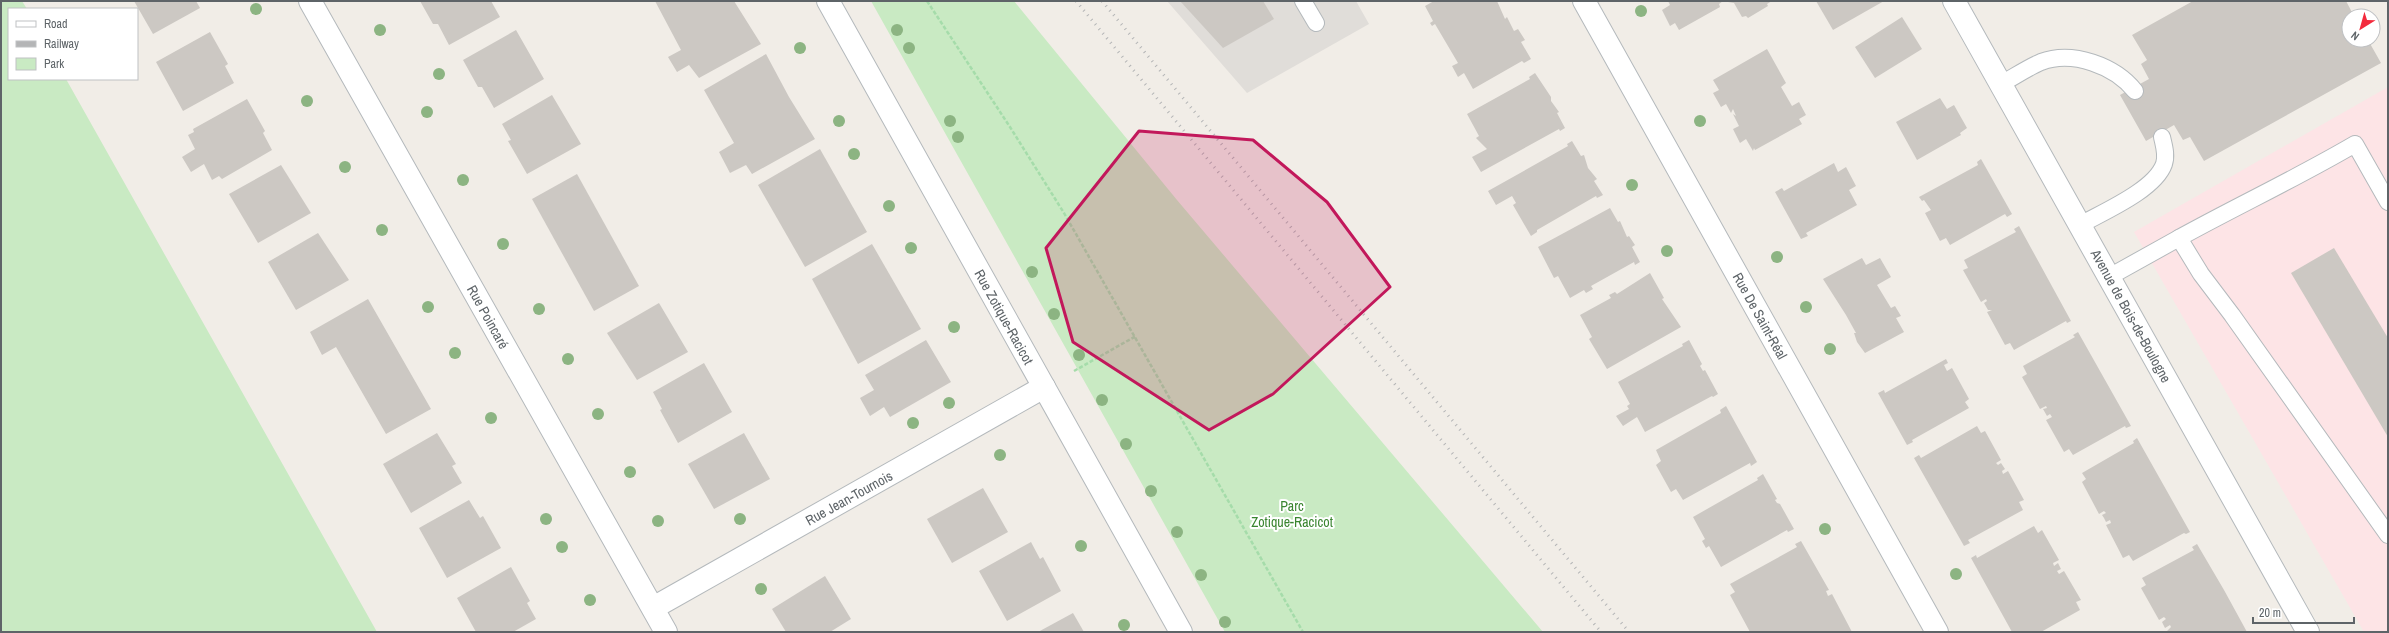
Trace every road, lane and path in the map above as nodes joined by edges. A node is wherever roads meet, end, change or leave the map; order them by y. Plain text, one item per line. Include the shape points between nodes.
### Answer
1 (310, 1) edge
2 (828, 1) edge
3 (927, 1) edge
4 (1303, 1) edge
5 (1584, 1) edge
6 (1954, 1) edge
7 (1316, 23) dead end
8 (2001, 84) junction
9 (2135, 91) dead end
10 (2162, 137) dead end
11 (2388, 202) edge
12 (2080, 225) junction
13 (2179, 238) junction
14 (2109, 277) junction
15 (1136, 336) junction
16 (1074, 371) dead end
17 (1044, 387) junction
18 (2388, 535) edge
19 (653, 608) junction
20 (666, 632) edge
21 (1181, 632) edge
22 (1303, 632) edge
23 (1937, 632) edge
24 (2308, 632) edge

1 - 19 street, Rue Poincaré
2 - 17 street, Rue Zotique-Racicot
3 - 15 path via 1028,156
4 - 7 lane
5 - 23 street, Rue De Saint-Réal
6 - 8 street, Avenue de Bois-de-Boulogne
8 - 9 lane via 2042,62 2068,58 2081,59 2100,66 2124,80
8 - 12 street, Avenue de Bois-de-Boulogne
10 - 12 lane via 2166,156 2153,181
11 - 13 lane via 2355,144 2292,180
12 - 14 street, Avenue de Bois-de-Boulogne
13 - 14 lane
13 - 18 lane via 2201,274
14 - 24 street, Avenue de Bois-de-Boulogne
15 - 16 path
15 - 22 path
17 - 19 street, Rue Jean-Tournois
17 - 21 street, Rue Zotique-Racicot
19 - 20 street, Rue Poincaré

